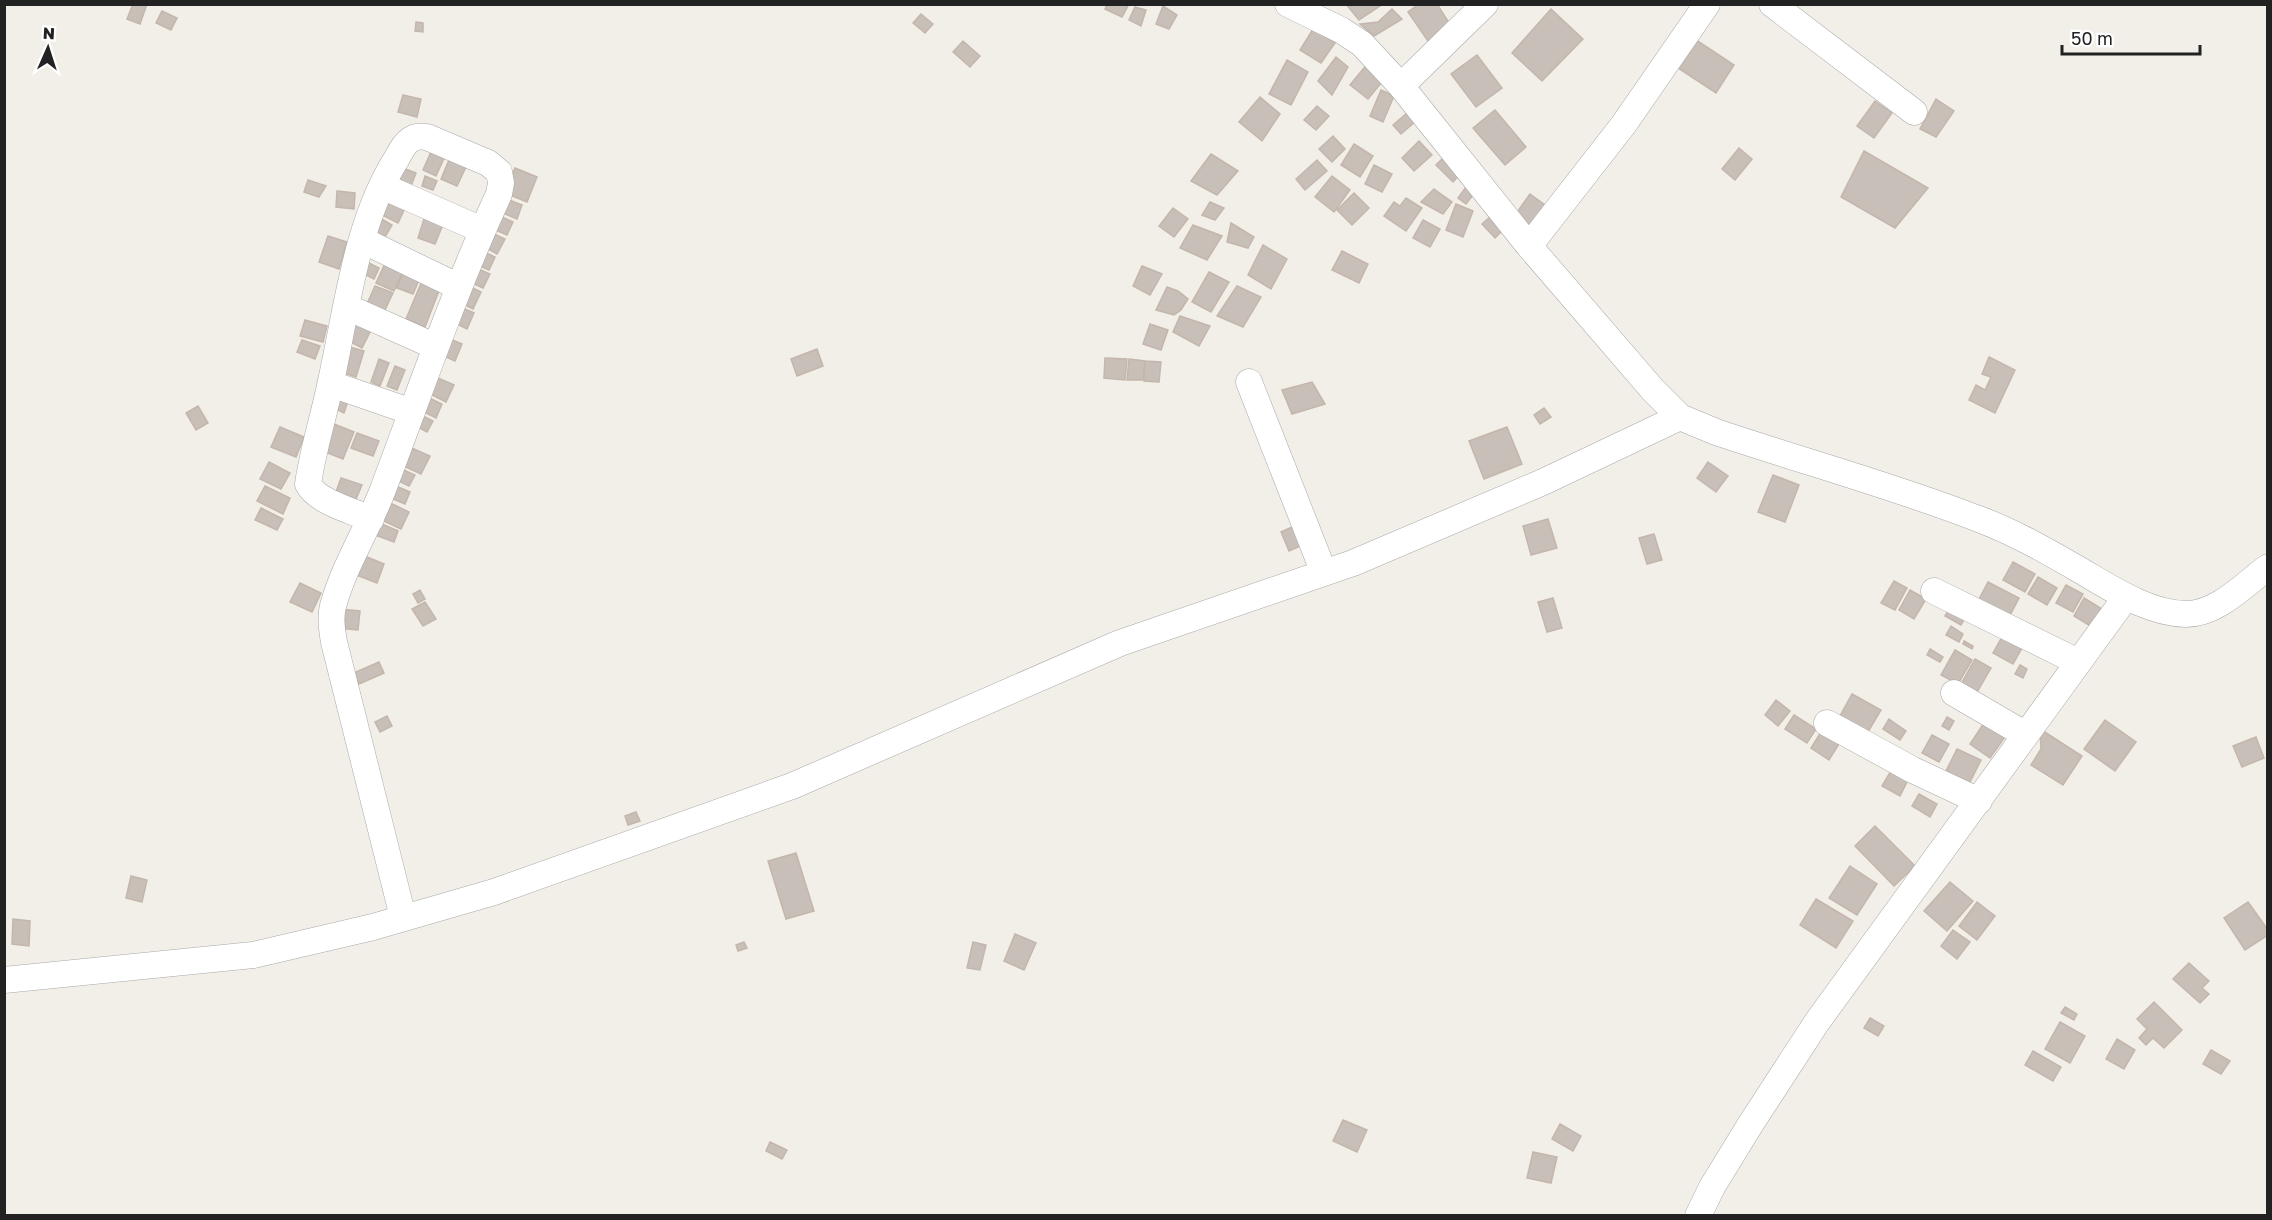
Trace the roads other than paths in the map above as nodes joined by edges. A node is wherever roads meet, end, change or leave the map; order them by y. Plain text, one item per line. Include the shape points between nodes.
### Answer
1 (1288, 4) edge
2 (1485, 4) edge
3 (1707, 4) edge
4 (1772, 4) edge
5 (1401, 86) junction
6 (1914, 112) dead end
7 (382, 186) junction
8 (482, 230) junction
9 (362, 240) junction
10 (1529, 246) junction
11 (459, 286) junction
12 (347, 307) junction
13 (434, 346) junction
14 (1250, 382) dead end
15 (331, 384) junction
16 (412, 412) junction
17 (1680, 417) junction
18 (371, 519) junction
19 (2268, 567) edge
20 (1324, 573) junction
21 (1934, 591) dead end
22 (2126, 597) junction
23 (2078, 662) junction
24 (1954, 693) dead end
25 (1827, 723) dead end
26 (2026, 735) junction
27 (1979, 801) junction
28 (403, 917) junction
29 (4, 980) edge
30 (1698, 1215) edge

1 - 5 street via 1362,44
2 - 5 street
3 - 10 street via 1624,124
4 - 6 street
5 - 10 street
7 - 8 street
7 - 8 street via 407,142 417,136 488,163 499,172 501,183
7 - 9 street
8 - 11 street
9 - 11 street
9 - 12 street
10 - 17 street
11 - 13 street
12 - 13 street
12 - 15 street
13 - 16 street
14 - 20 street
15 - 16 street
15 - 18 street via 308,484 320,497
16 - 18 street
17 - 20 street via 1543,482
17 - 22 street via 1976,518 2021,537
18 - 28 street via 341,584 331,626
19 - 22 street via 2205,611 2166,612
20 - 28 street via 1120,643 792,786 494,892
21 - 23 street
22 - 23 street
23 - 26 street
24 - 26 street
25 - 27 street
26 - 27 street
27 - 30 street via 1817,1022 1744,1134
28 - 29 street via 253,955

